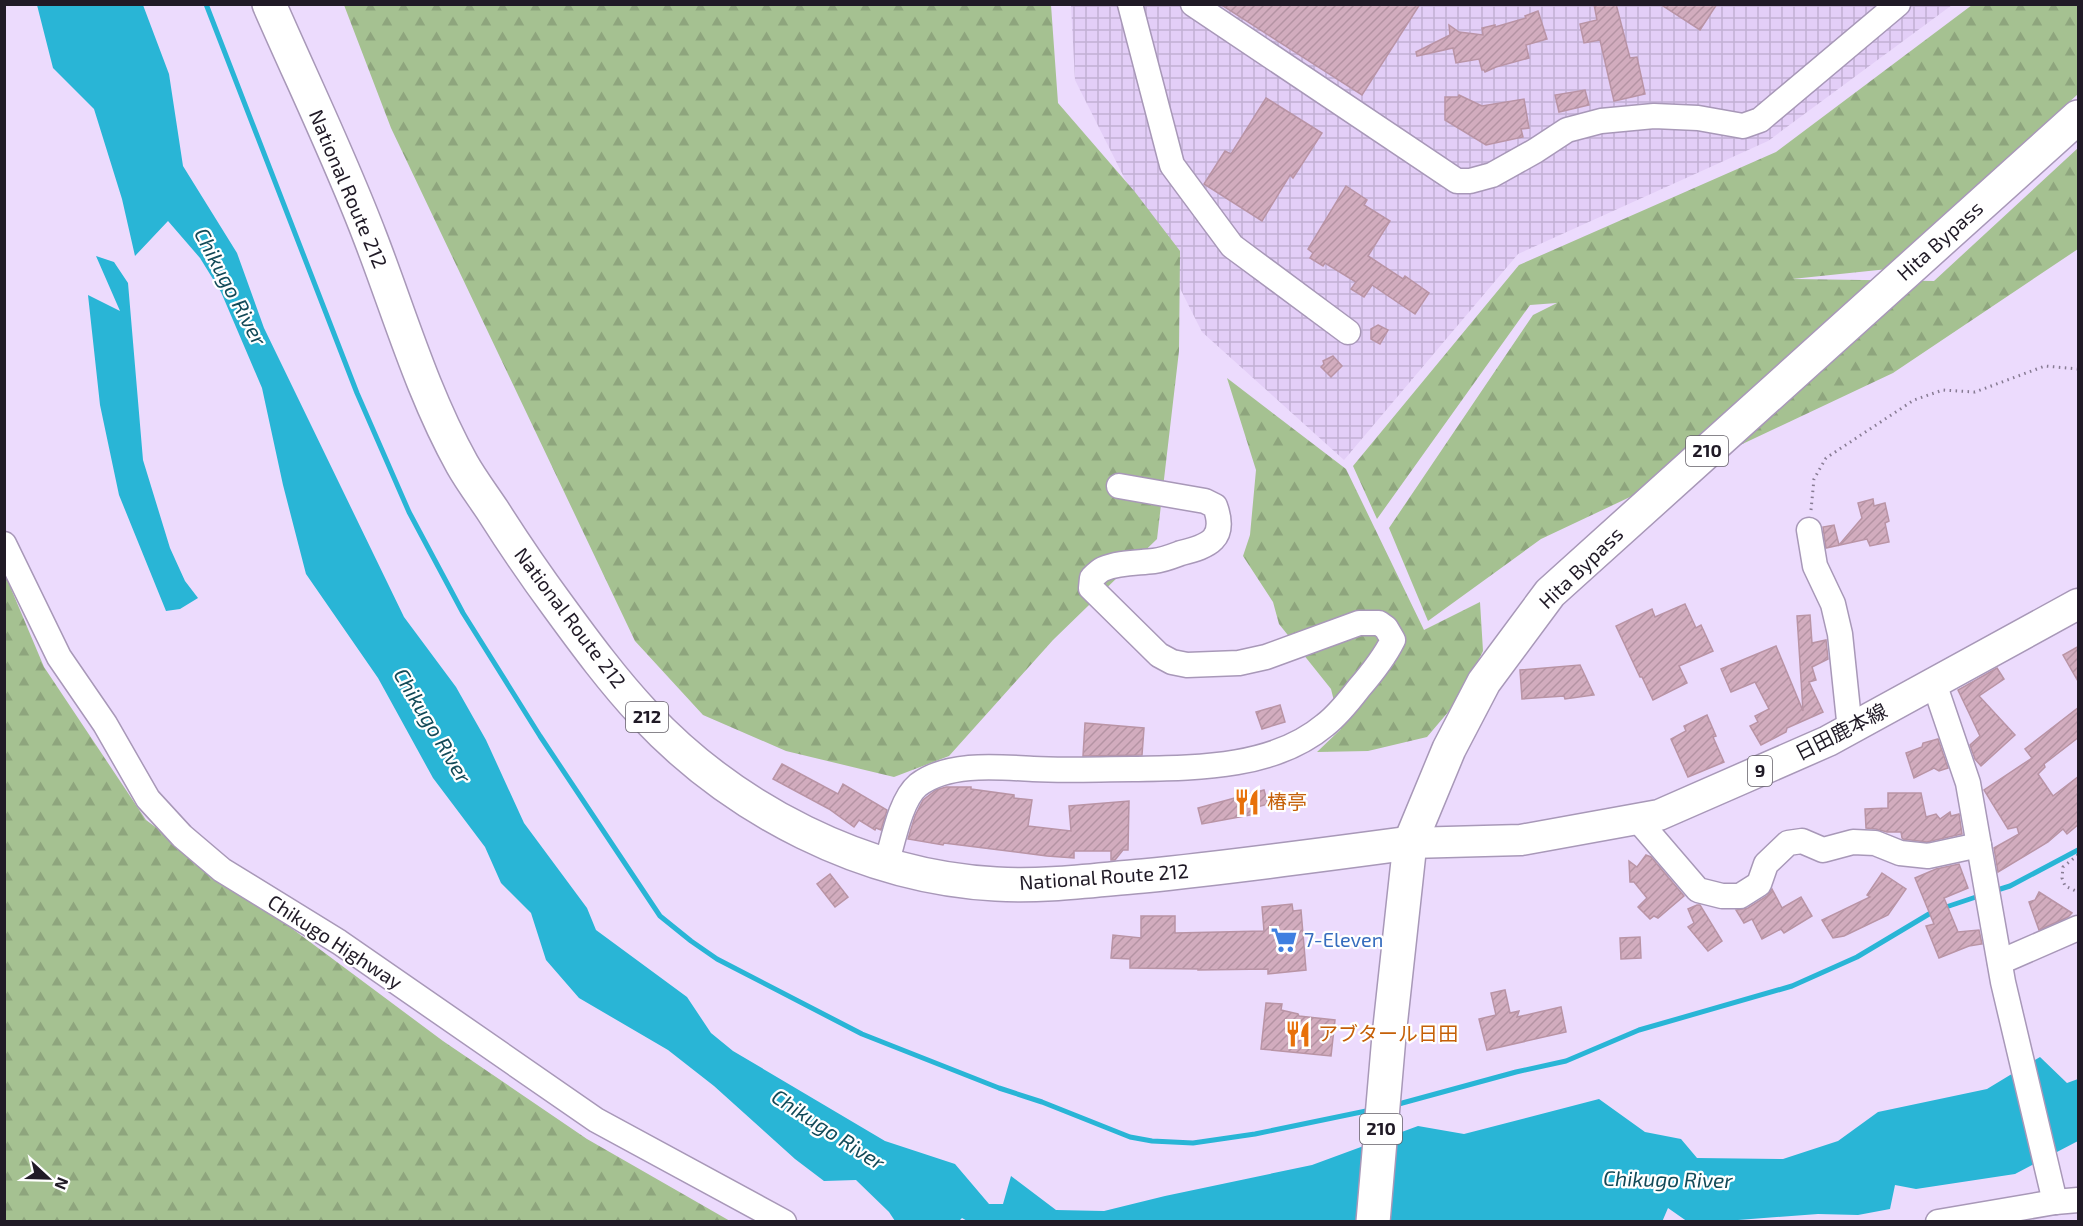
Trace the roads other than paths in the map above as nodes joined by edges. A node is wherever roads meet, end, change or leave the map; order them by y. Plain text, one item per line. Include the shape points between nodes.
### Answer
1 (269, 4) edge
2 (1130, 4) edge
3 (1193, 4) edge
4 (1898, 4) edge
5 (2079, 117) edge
6 (1348, 332) dead end
7 (1119, 486) dead end
8 (1809, 530) road end
9 (4, 544) edge
10 (2079, 604) edge
11 (1934, 683) junction
12 (1850, 730) junction
13 (1637, 819) junction
14 (1410, 843) junction
15 (1979, 845) junction
16 (886, 865) junction
17 (2079, 928) edge
18 (2001, 972) junction
19 (2067, 1201) edge
20 (784, 1221) edge
21 (1373, 1221) edge
22 (1938, 1221) edge

1 - 16 highway, National Route 212 / 212 via 368,232 433,404 462,464 530,567 644,714 691,760 783,821
2 - 6 street via 1172,165 1232,246
3 - 4 street via 1457,181 1492,175 1567,130 1601,121 1654,116 1743,126 1760,120
5 - 14 highway, Hita Bypass / 210 via 1550,593 1484,682 1449,749
7 - 16 street via 1204,501 1215,506 1219,517 1219,528 1206,546 1156,561 1130,562 1102,570 1092,578 1091,588 1159,655 1172,663 1239,663 1359,623 1378,623 1393,640 1384,657 1325,726 1300,742 1263,757 1184,768 1075,771 987,767 942,773 917,786 903,807
8 - 12 street via 1815,566 1833,604 1840,633
9 - 20 street, Chikugo Highway via 59,657 105,724 148,799 182,836 222,870 339,942 597,1120
10 - 11 main road, 日田鹿本線 / 9
11 - 12 main road, 日田鹿本線 / 9
11 - 15 street via 1968,783
12 - 13 main road, 日田鹿本線 / 9 via 1659,815
13 - 14 main road, 日田鹿本線 / 9 via 1521,840
13 - 15 street via 1698,890 1722,896 1740,896 1759,884 1766,864 1788,843 1803,842 1822,850 1852,842 1875,843 1900,853 1928,856
14 - 16 highway, National Route 212 / 212 via 1217,869 1053,884 995,884
14 - 21 highway, Hita Bypass / 210
15 - 18 street
17 - 18 street
18 - 19 street
19 - 22 street

